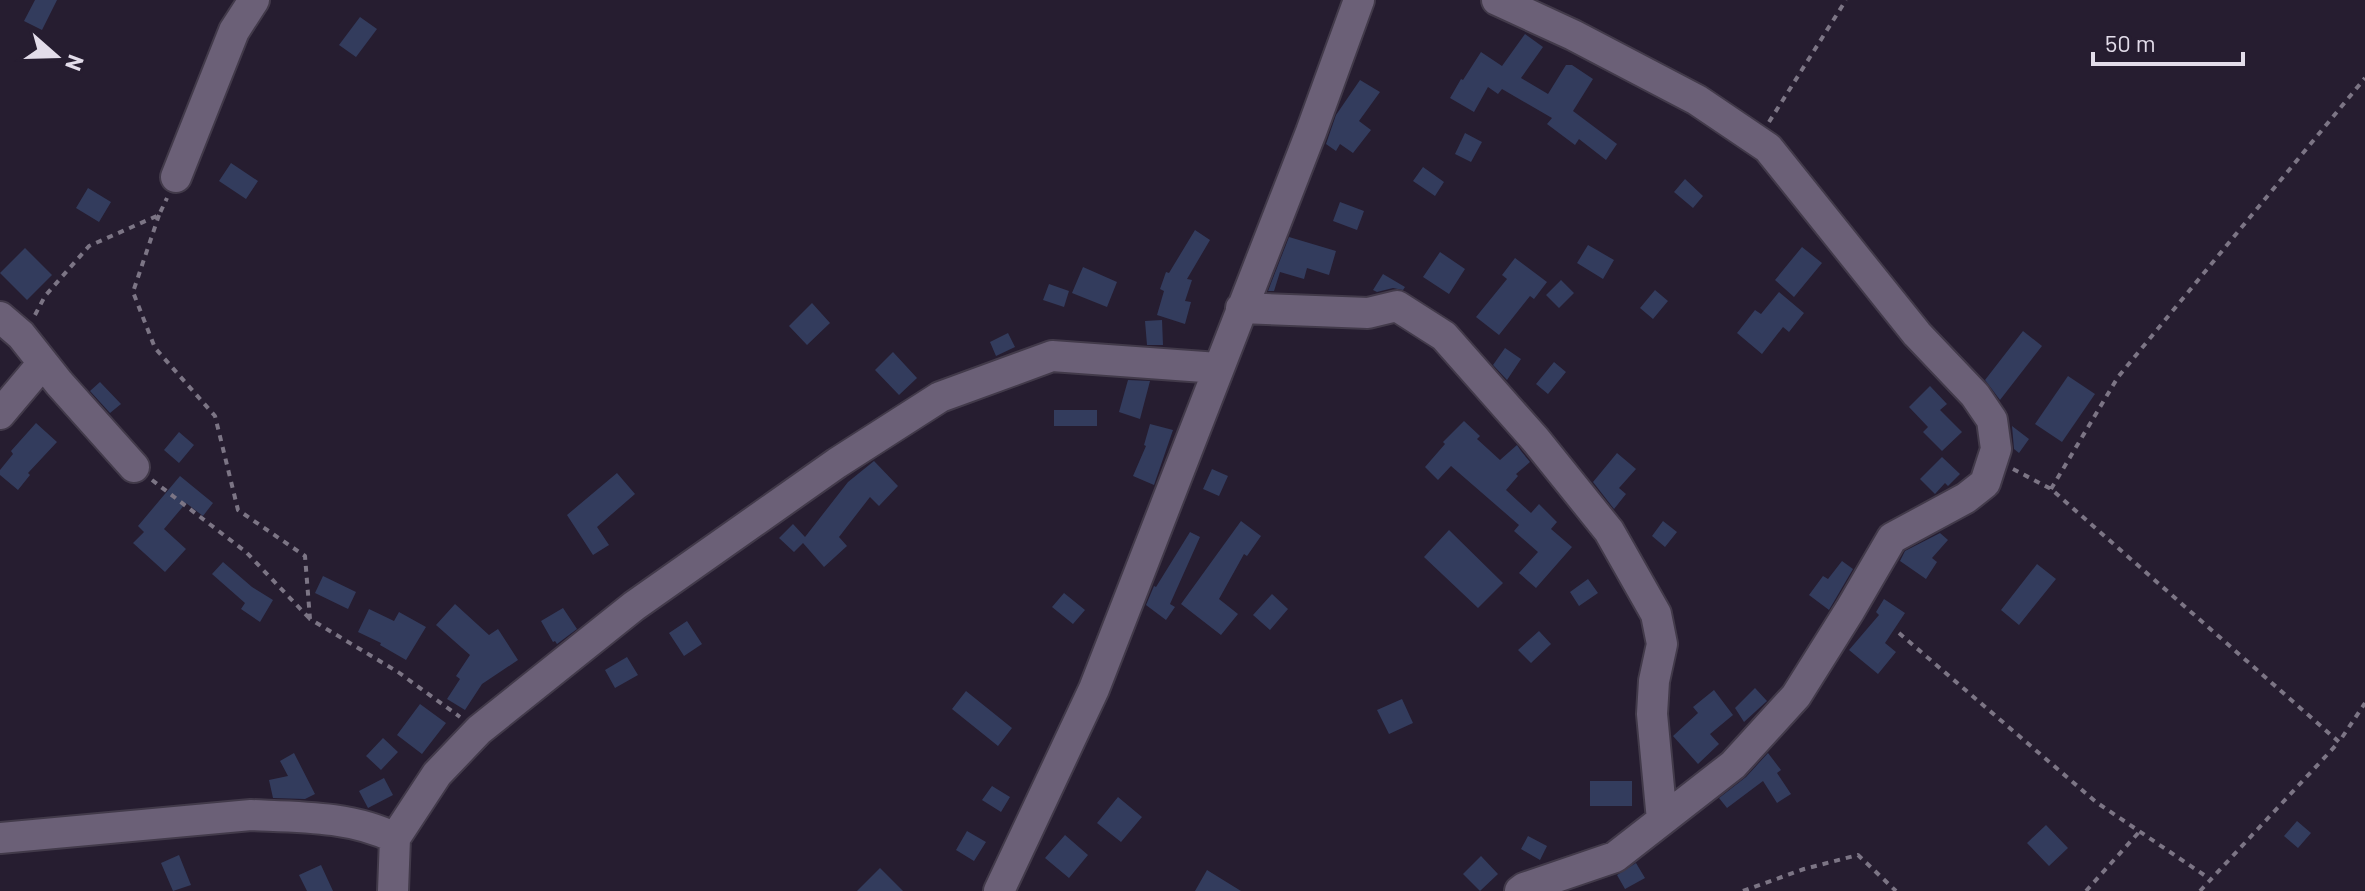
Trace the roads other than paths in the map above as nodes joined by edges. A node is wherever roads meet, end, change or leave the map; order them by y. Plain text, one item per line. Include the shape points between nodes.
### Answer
1 (254, 0) edge
2 (1359, 0) edge
3 (1497, 0) edge
4 (176, 177) road end
5 (1241, 308) junction
6 (11, 326) edge
7 (43, 363) junction
8 (1218, 368) junction
9 (0, 414) edge
10 (134, 467) road end
11 (1662, 820) junction
12 (0, 838) edge
13 (395, 838) junction
14 (393, 891) edge
15 (999, 891) edge
16 (1520, 891) edge

1 - 4 street via 234,31
2 - 5 street
3 - 11 street via 1697,100 1768,148 1992,420 1996,449 1985,483 1892,538 1796,696 1733,765
5 - 8 street
5 - 11 street via 1368,313 1397,306 1444,336 1535,439 1609,531 1656,614 1662,644 1652,714
6 - 7 street
7 - 9 street
7 - 10 street
8 - 13 street via 1052,356 940,397 634,606 479,730 437,774
8 - 15 street via 1094,689
11 - 16 street via 1615,857
12 - 13 street via 251,815 344,823
13 - 14 street

